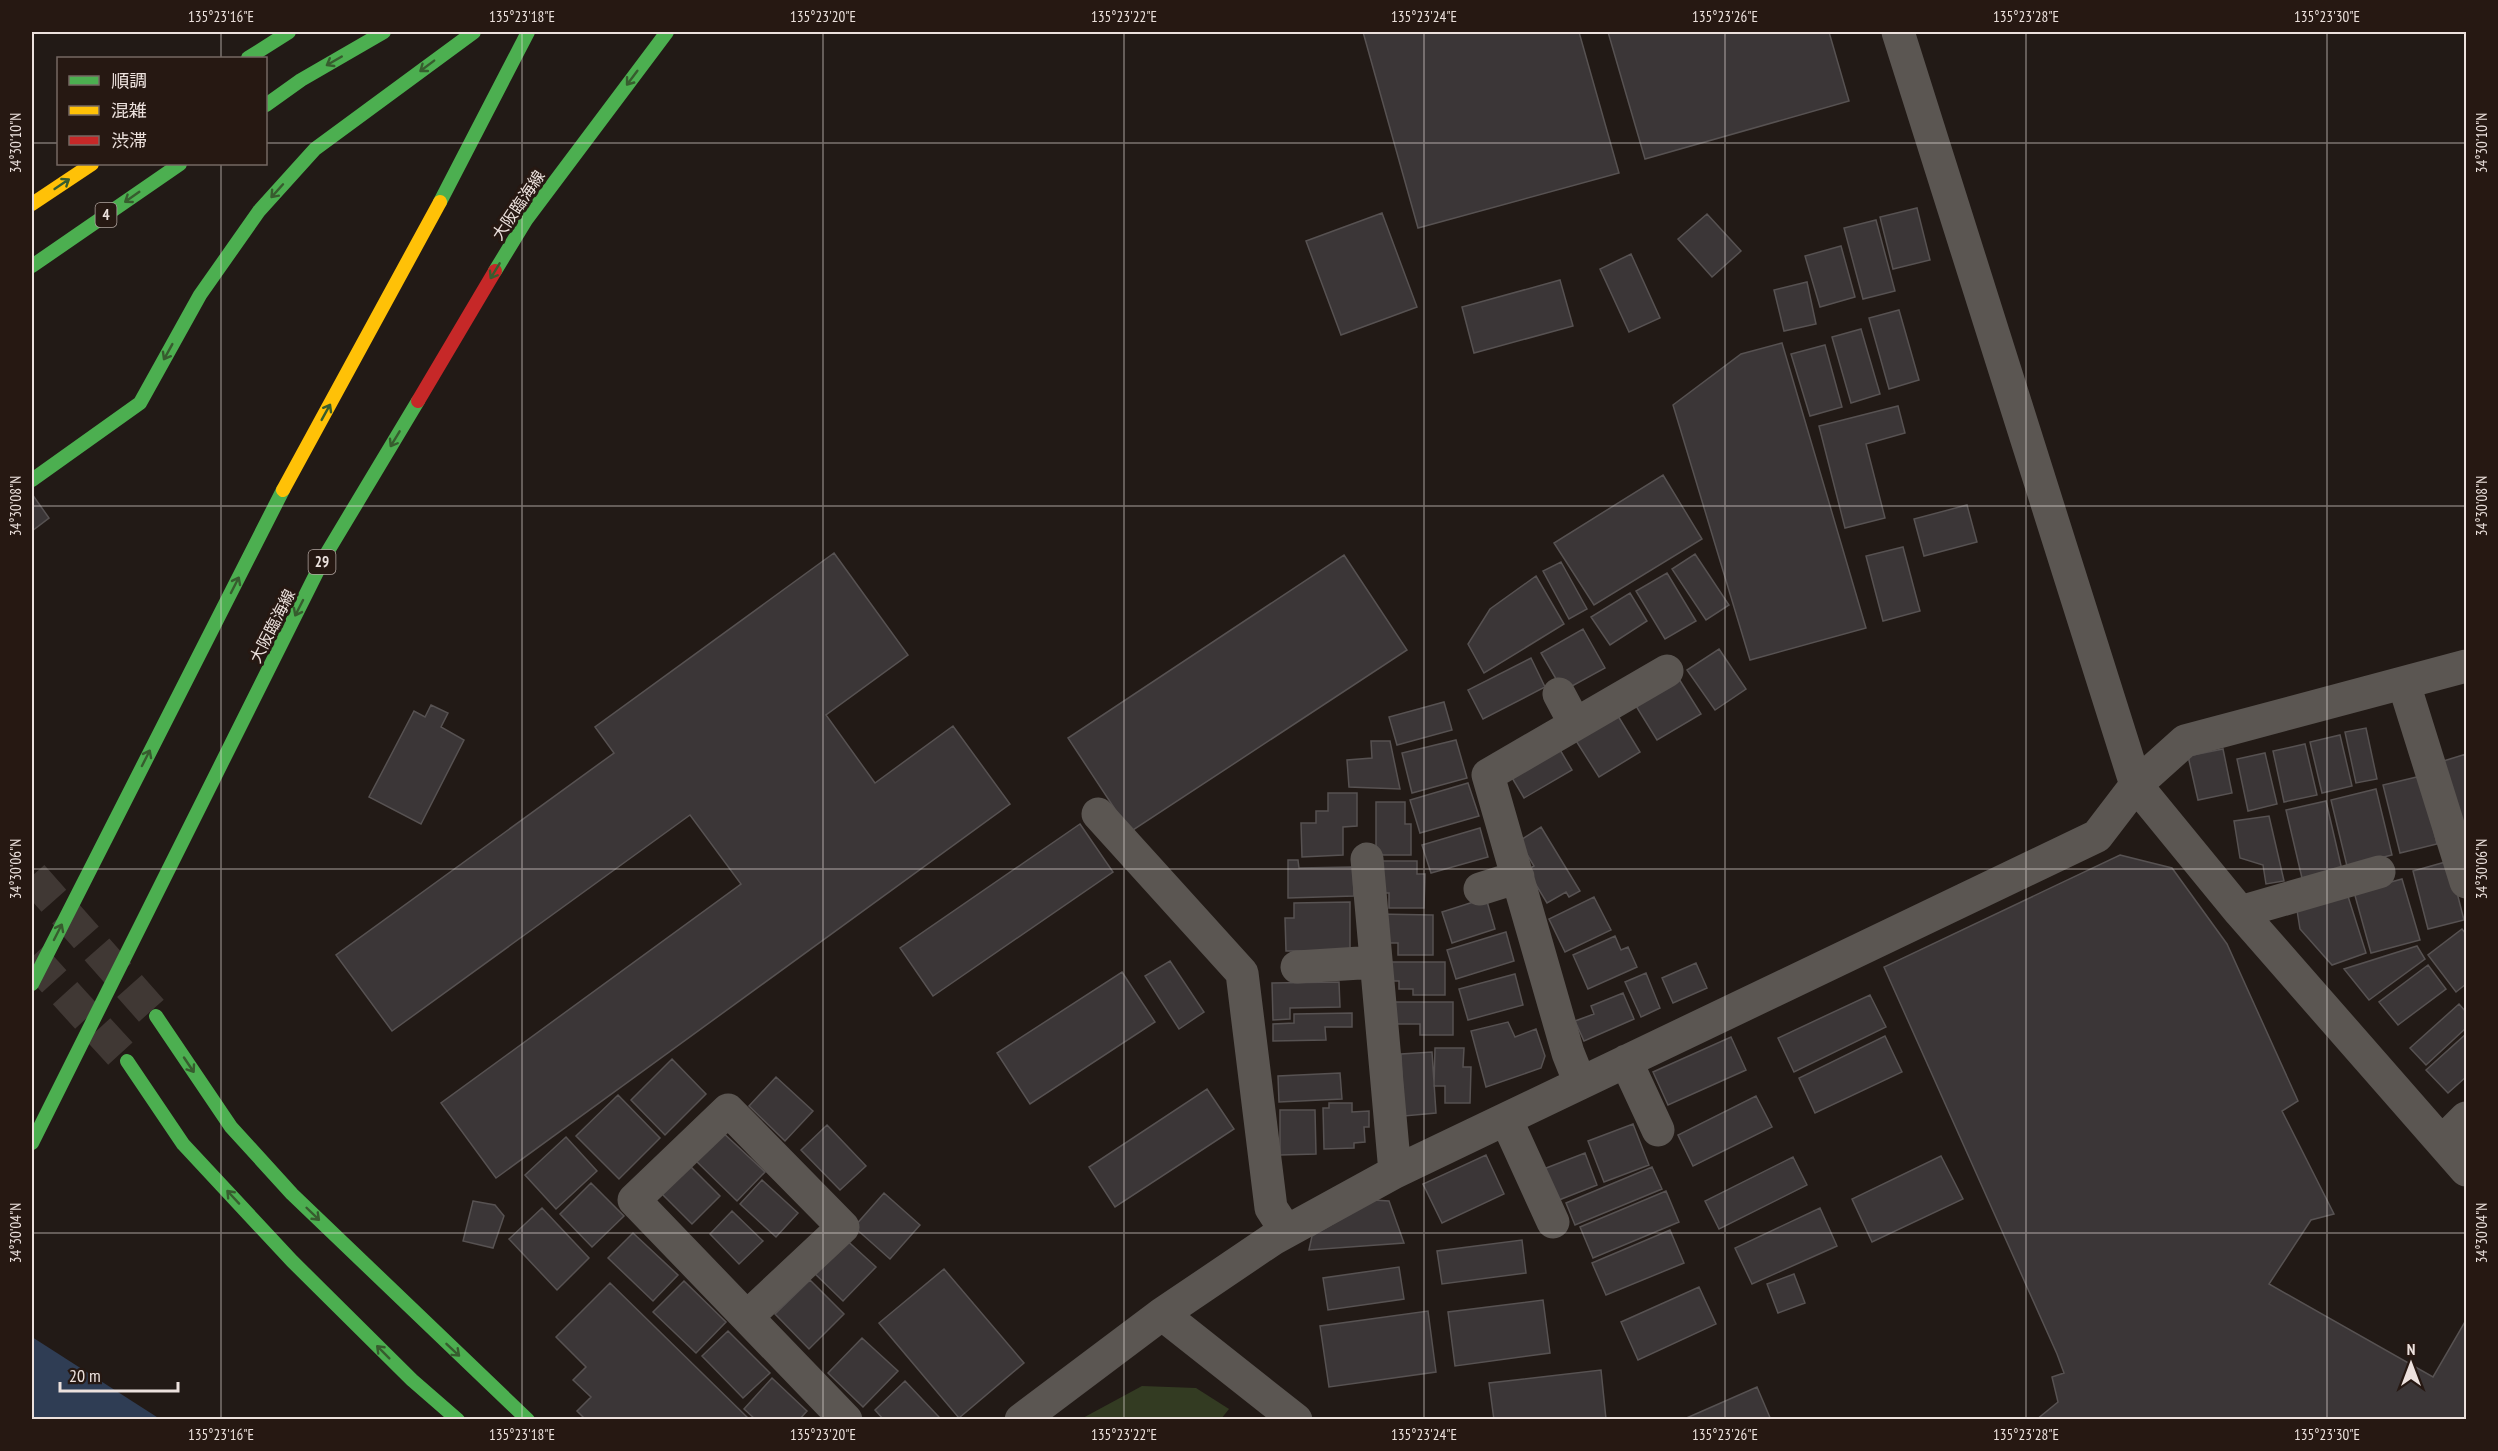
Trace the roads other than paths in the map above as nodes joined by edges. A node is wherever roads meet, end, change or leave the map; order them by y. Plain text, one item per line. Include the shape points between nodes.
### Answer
1 (289, 32) edge
2 (384, 32) edge
3 (474, 32) edge
4 (528, 32) edge
5 (667, 32) edge
6 (1898, 32) edge
7 (250, 57) edge
8 (267, 104) edge
9 (90, 165) edge
10 (179, 165) edge
11 (32, 204) edge
12 (32, 266) edge
13 (32, 480) edge
14 (2466, 666) edge
15 (1667, 671) dead end
16 (2404, 684) junction
17 (1559, 694) dead end
18 (1575, 724) junction
19 (2136, 785) junction
20 (1098, 814) dead end
21 (1367, 859) dead end
22 (2379, 872) dead end
23 (1518, 877) junction
24 (2466, 882) edge
25 (1480, 889) dead end
26 (2240, 912) junction
27 (1376, 962) junction
28 (1297, 967) dead end
29 (32, 984) edge
30 (156, 1016) tunnel mouth
31 (127, 1061) tunnel mouth
32 (1626, 1061) junction
33 (1580, 1083) junction
34 (2466, 1118) edge
35 (1506, 1119) junction
36 (1658, 1130) dead end
37 (2443, 1141) junction
38 (32, 1143) edge
39 (2466, 1170) edge
40 (1395, 1172) junction
41 (1553, 1222) dead end
42 (1286, 1231) junction
43 (1162, 1314) junction
44 (747, 1317) junction
45 (458, 1419) edge
46 (528, 1419) edge
47 (846, 1419) edge
48 (1021, 1419) edge
49 (1296, 1419) edge

1 - 7 main road
2 -> 8 main road
3 -> 13 main road via 315,149 259,211 200,295 140,403
29 -> 4 main road via 270,516
5 -> 38 main road, 大阪臨海線 / 29 via 526,220 325,556
6 - 19 street
11 -> 9 main road
10 -> 12 main road, 4
14 - 16 street
15 - 18 street
16 - 19 street via 2185,741
16 - 24 street
17 - 18 street
18 - 23 street via 1488,775
19 - 26 street
19 - 32 street via 2097,836
20 - 42 street via 1242,973 1271,1208
21 - 27 street
22 - 26 street
23 - 25 street
23 - 33 street
26 - 37 street
27 - 28 street
27 - 40 street
30 -> 46 main road via 231,1127 284,1186
45 -> 31 main road via 412,1380 292,1262 183,1144
32 - 33 street
32 - 36 street
33 - 35 street
34 - 37 street
35 - 40 street
35 - 41 street
37 - 39 street
40 - 42 street
42 - 43 street
43 - 48 street
43 - 49 street
44 - 44 street via 634,1200 728,1110 843,1227
44 - 47 street

